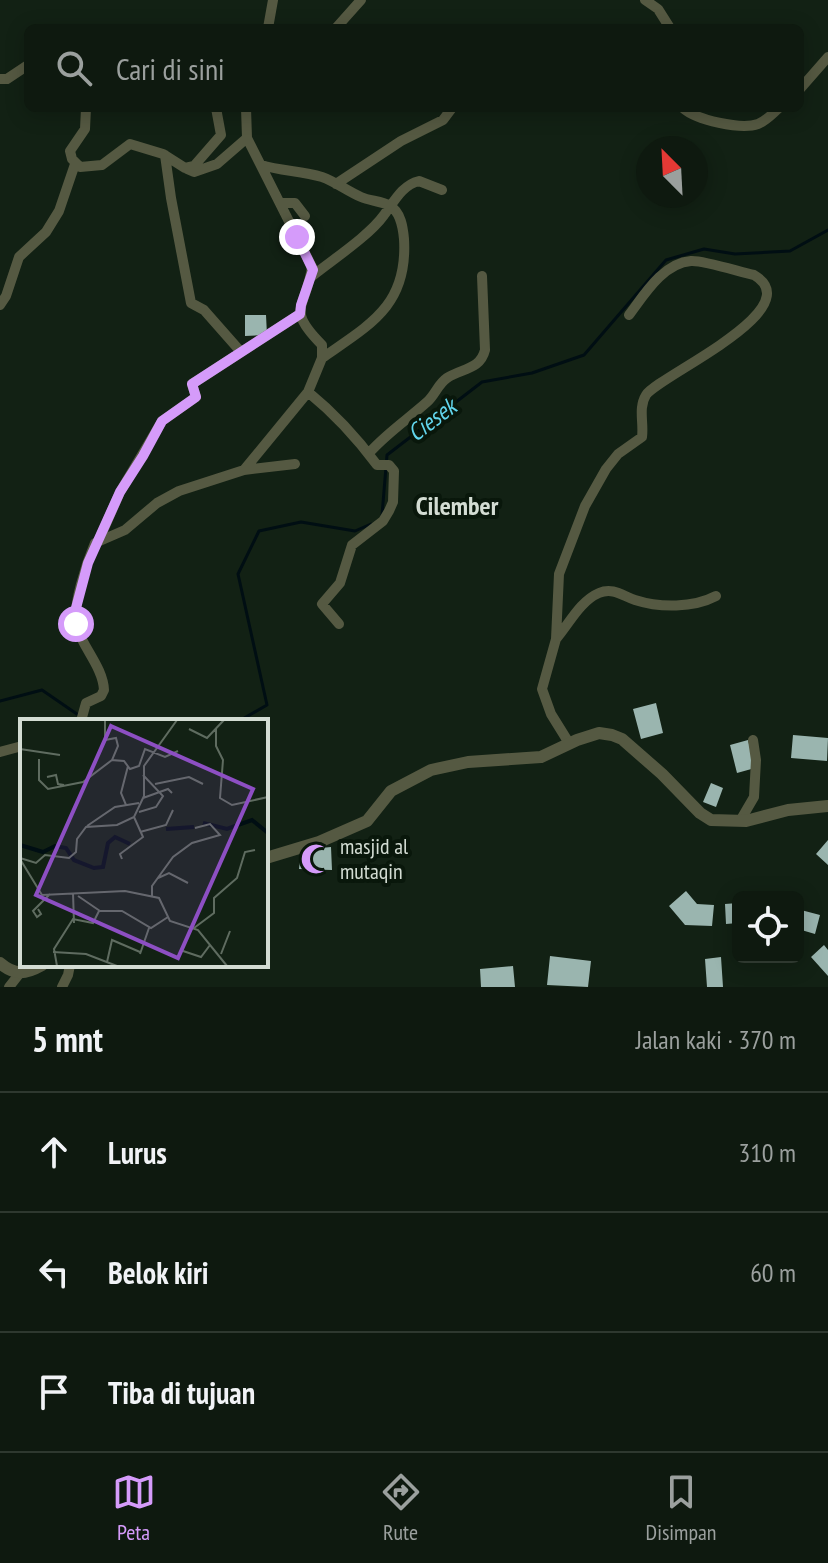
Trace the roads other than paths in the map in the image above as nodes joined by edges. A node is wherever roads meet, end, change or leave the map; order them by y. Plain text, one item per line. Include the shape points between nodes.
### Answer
1 (273, 0) edge
2 (361, 0) edge
3 (645, 0) edge
4 (269, 24) edge
5 (340, 24) edge
6 (667, 24) edge
7 (828, 57) edge
8 (24, 68) edge
9 (0, 79) edge
10 (804, 84) edge
11 (86, 112) edge
12 (217, 112) edge
13 (246, 112) edge
14 (449, 112) edge
15 (686, 112) edge
16 (774, 112) edge
17 (247, 138) junction
18 (164, 155) junction
19 (75, 164) junction
20 (261, 165) junction
21 (185, 168) junction
22 (336, 184) junction
23 (442, 190) dead end
24 (281, 203) junction
25 (391, 206) junction
26 (305, 216) dead end
27 (482, 276) dead end
28 (310, 278) junction
29 (0, 305) edge
30 (300, 314) junction
31 (629, 315) dead end
32 (241, 352) junction
33 (322, 358) junction
34 (308, 392) junction
35 (370, 452) junction
36 (295, 464) dead end
37 (244, 470) junction
38 (99, 540) junction
39 (716, 596) dead end
40 (339, 624) dead end
41 (556, 639) junction
42 (82, 716) edge
43 (753, 740) dead end
44 (569, 743) junction
45 (20, 747) edge
46 (0, 752) edge
47 (828, 806) edge
48 (740, 821) junction
49 (268, 857) edge
50 (0, 963) edge
51 (36, 967) edge
52 (70, 967) edge
53 (20, 973) junction
54 (9, 987) edge
55 (62, 987) edge

1 - 4 street
2 - 5 street
3 - 6 street
7 - 10 street
8 - 9 street
11 - 19 street via 85,129 70,151
12 - 21 street via 221,135 194,166
13 - 17 street
14 - 22 street
15 - 16 street via 741,127
17 - 20 street
17 - 21 street via 212,167 194,172
18 - 19 street via 130,144 107,163
18 - 21 street
18 - 32 street via 191,303 214,319
19 - 29 street via 59,211 19,257
20 - 22 street
20 - 24 street
22 - 25 street
23 - 25 street via 416,181
24 - 26 street via 296,203
24 - 28 street via 312,267
25 - 28 street
25 - 33 street via 403,233 399,288 364,329
27 - 35 street via 481,360 444,380
28 - 30 street
30 - 32 street
30 - 33 street via 304,327 322,345
31 - 41 street via 658,278 691,261 754,275 767,291 765,304 747,323 645,396 642,437 612,460 576,528 558,581
32 - 38 street via 192,384 196,397 162,421
33 - 34 street
34 - 35 street
34 - 37 street
35 - 40 street via 394,474 393,502 383,521 352,545 340,583 322,604
36 - 37 street
37 - 38 street via 179,491 150,507 125,530
38 - 42 street via 88,563 76,624 104,690 88,702
39 - 41 street via 671,604 602,592 586,602
41 - 44 street via 542,689
43 - 48 street via 754,797
44 - 48 street via 599,733 619,737 702,815 720,822
44 - 49 street via 541,757 431,770 391,791 367,821
45 - 46 street
47 - 48 street
50 - 53 street
51 - 53 street
52 - 55 street
53 - 54 street

